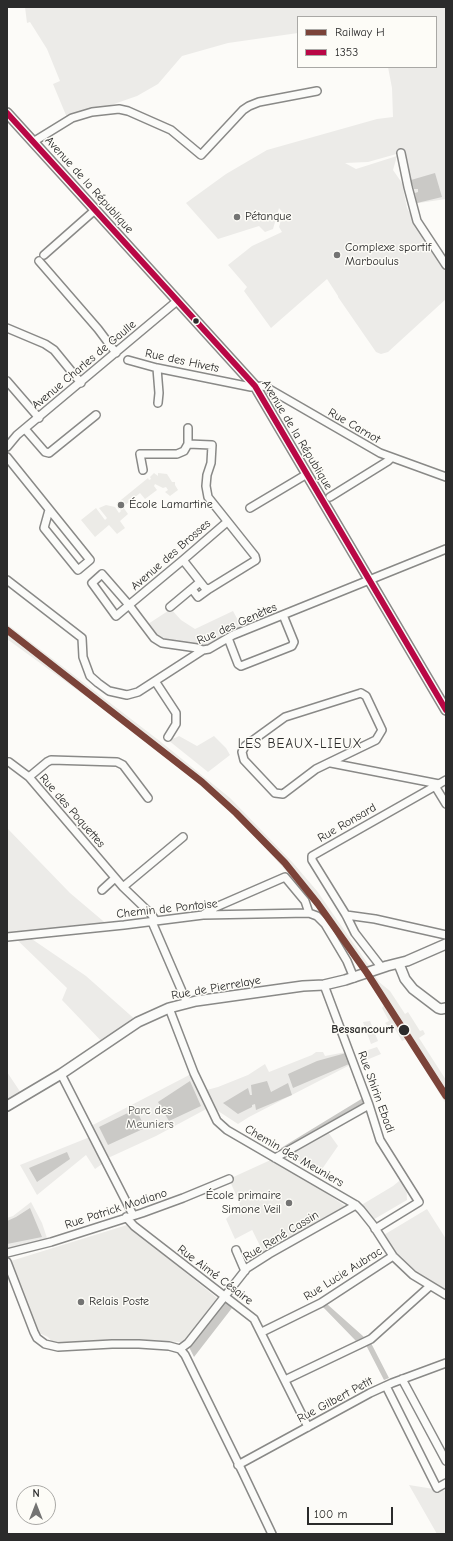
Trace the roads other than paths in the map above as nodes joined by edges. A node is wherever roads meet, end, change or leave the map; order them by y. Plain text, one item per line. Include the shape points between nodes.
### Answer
1 (317, 91) dead end
2 (8, 115) edge
3 (33, 142) junction
4 (401, 153) dead end
5 (95, 210) junction
6 (44, 255) dead end
7 (39, 261) dead end
8 (446, 265) edge
9 (177, 301) junction
10 (7, 328) edge
11 (116, 353) junction
12 (128, 360) dead end
13 (157, 368) junction
14 (7, 381) edge
15 (81, 382) junction
16 (255, 386) junction
17 (269, 390) junction
18 (260, 394) junction
19 (158, 403) dead end
20 (96, 415) dead end
21 (39, 418) junction
22 (188, 428) dead end
23 (25, 429) junction
24 (188, 444) junction
25 (7, 447) edge
26 (7, 457) edge
27 (391, 458) junction
28 (143, 470) dead end
29 (307, 474) junction
30 (446, 477) edge
31 (330, 497) dead end
32 (250, 508) dead end
33 (49, 510) junction
34 (227, 522) junction
35 (446, 548) edge
36 (183, 560) junction
37 (7, 580) edge
38 (370, 580) junction
39 (200, 582) junction
40 (192, 589) junction
41 (209, 589) junction
42 (129, 605) junction
43 (170, 607) dead end
44 (283, 615) junction
45 (228, 638) junction
46 (202, 650) junction
47 (155, 681) junction
48 (446, 710) edge
49 (168, 737) dead end
50 (9, 762) dead end
51 (331, 762) junction
52 (29, 778) junction
53 (446, 780) edge
54 (437, 785) junction
55 (148, 798) dead end
56 (446, 804) edge
57 (182, 837) dead end
58 (115, 878) junction
59 (123, 887) junction
60 (102, 890) dead end
61 (309, 913) junction
62 (202, 915) junction
63 (346, 915) junction
64 (154, 922) junction
65 (446, 935) edge
66 (7, 937) edge
67 (446, 944) edge
68 (399, 964) junction
69 (382, 968) junction
70 (354, 978) junction
71 (324, 985) junction
72 (187, 1003) junction
73 (169, 1008) junction
74 (446, 1008) edge
75 (61, 1074) junction
76 (369, 1105) junction
77 (7, 1106) edge
78 (275, 1158) junction
79 (229, 1179) dead end
80 (356, 1205) junction
81 (130, 1216) junction
82 (375, 1229) junction
83 (236, 1250) dead end
84 (7, 1253) edge
85 (393, 1256) junction
86 (7, 1262) edge
87 (245, 1271) junction
88 (430, 1286) junction
89 (446, 1295) edge
90 (224, 1297) junction
91 (262, 1332) junction
92 (180, 1349) junction
93 (446, 1363) edge
94 (402, 1379) junction
95 (284, 1380) junction
96 (386, 1386) junction
97 (308, 1427) junction
98 (446, 1461) edge
99 (238, 1465) junction
100 (446, 1483) edge
101 (272, 1534) edge

1 - 3 street via 249,106 201,155 171,130 124,109 92,112 72,118
2 - 3 main road, Avenue de la République
3 - 5 main road, Avenue de la République
4 - 8 street via 417,220
5 - 6 street
5 - 9 main road, Avenue de la République
7 - 11 street
9 - 11 street, Avenue Charles de Gaulle
9 - 16 main road, Avenue de la République
10 - 15 street via 54,350
11 - 15 street, Avenue Charles de Gaulle
12 - 13 street, Rue des Hivets
13 - 16 street, Rue des Hivets
13 - 19 street
14 - 21 street
15 - 21 street, Avenue Charles de Gaulle
16 - 17 street, Rue Carnot via 264,386
16 - 18 main road, Avenue de la République
17 - 18 street
17 - 27 street, Rue Carnot
18 - 29 main road, Avenue de la République
20 - 23 street via 49,453 45,452
21 - 23 street, Avenue Charles de Gaulle
22 - 24 street
23 - 25 street, Avenue Charles de Gaulle
24 - 28 street via 184,451 177,454 140,454
24 - 34 street via 212,446 206,486 208,497
26 - 33 street
27 - 30 street, Rue Carnot
27 - 31 street
29 - 32 street
29 - 38 main road, Avenue de la République
33 - 33 street via 90,560 78,570 44,528
34 - 36 street, Avenue des Brosses
34 - 41 street via 256,560
35 - 38 street, Rue des Genètes
36 - 39 street
36 - 42 street, Avenue des Brosses
37 - 47 street, Rue des Genètes via 82,638 82,657 90,676 98,683 110,691 128,695
38 - 44 street, Rue des Genètes
38 - 48 main road, Avenue de la République
39 - 40 street
39 - 41 street
40 - 41 street via 198,597
40 - 43 street
42 - 42 street, Avenue des Brosses via 116,616 92,584 102,574
42 - 46 street, Avenue des Brosses via 154,638 162,643
44 - 45 street, Rue des Genètes
44 - 45 street via 294,642 292,646 241,666
45 - 46 street, Rue des Genètes via 209,649
46 - 47 street, Rue des Genètes
47 - 49 street via 176,713 176,724
50 - 52 street, Rue des Poquettes
51 - 51 street via 376,740 382,730 366,696 361,693 285,717 245,746 242,752 244,760 275,793 282,794 316,769
51 - 54 street
52 - 55 street via 51,760 117,762 123,765
52 - 58 street, Rue des Poquettes
53 - 54 street, Rue Ronsard
54 - 56 street
54 - 63 street, Rue Ronsard via 312,856
57 - 59 street
58 - 59 street, Rue des Poquettes
58 - 60 street
59 - 64 street, Rue des Poquettes via 151,914
61 - 62 street, Chemin de Pontoise
61 - 62 street via 304,900 285,876
61 - 70 street via 317,916 325,924
62 - 64 street, Chemin de Pontoise
63 - 65 street
63 - 69 street, Rue Ronsard via 355,933
64 - 66 street, Chemin de Pontoise
64 - 72 street, Rue des Poquettes
67 - 68 main road, Rue de Pierrelaye
68 - 69 main road, Rue de Pierrelaye
68 - 74 main road via 405,979 413,989 438,1008
69 - 70 main road, Rue de Pierrelaye
70 - 71 main road, Rue de Pierrelaye
71 - 72 main road, Rue de Pierrelaye
71 - 76 street, Rue Shirin Ebadi
72 - 73 main road, Rue de Pierrelaye
73 - 75 main road, Rue de Pierrelaye via 138,1022
73 - 78 street, Chemin des Meuniers via 194,1073 217,1121 227,1130
75 - 77 main road, Rue de Pierrelaye
75 - 81 street, Rue Aimé Césaire
76 - 78 street
76 - 82 street, Rue Shirin Ebadi via 380,1140 419,1202
78 - 80 street, Chemin des Meuniers
79 - 81 street, Rue Patrick Modiano
80 - 82 street, Chemin des Meuniers
80 - 87 street, Rue René Cassin via 269,1254
81 - 84 street, Rue Patrick Modiano via 51,1242
81 - 90 street, Rue Aimé Césaire via 134,1226
82 - 85 street, Chemin des Meuniers
83 - 87 street
85 - 88 street, Chemin des Meuniers via 413,1275
85 - 91 street, Rue Lucie Aubrac via 321,1303
86 - 92 street via 34,1332 45,1344 58,1347 139,1344
87 - 90 street, Rue René Cassin
88 - 89 street, Chemin des Meuniers
88 - 95 street via 371,1339
90 - 91 street, Rue Aimé Césaire via 254,1318
90 - 92 street, Rue René Cassin via 188,1344
91 - 95 street, Rue Aimé Césaire
92 - 99 street
93 - 94 street, Rue Gilbert Petit
94 - 96 street, Rue Gilbert Petit
94 - 98 street
95 - 97 street, Rue Aimé Césaire
96 - 97 street, Rue Gilbert Petit
96 - 100 street via 437,1488
97 - 99 street, Rue Gilbert Petit
99 - 101 street

